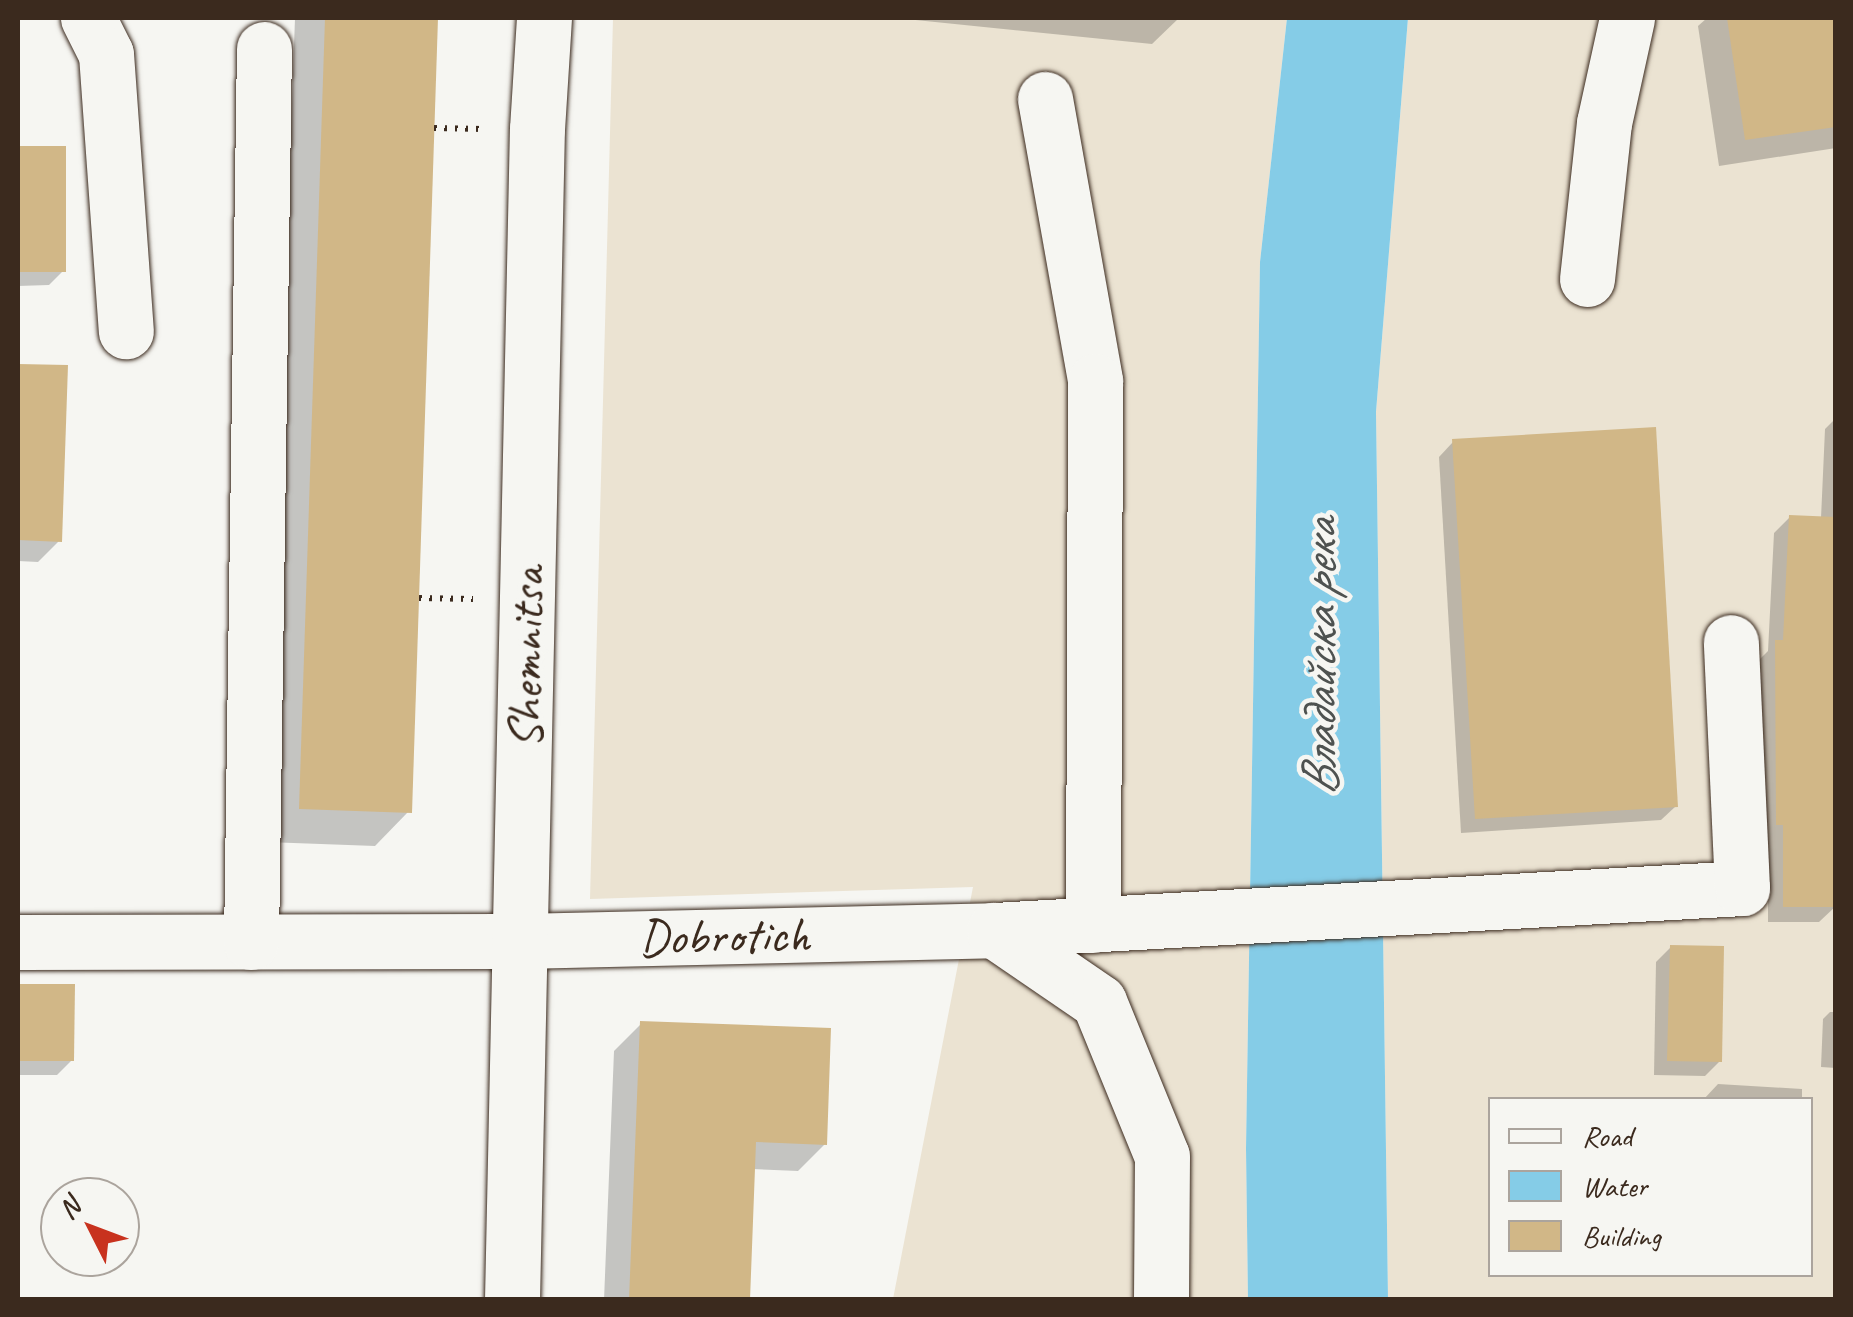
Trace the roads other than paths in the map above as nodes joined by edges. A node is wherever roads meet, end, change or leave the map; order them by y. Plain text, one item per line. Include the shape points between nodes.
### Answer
1 (88, 18) edge
2 (544, 18) edge
3 (1627, 18) edge
4 (264, 49) dead end
5 (1045, 100) dead end
6 (1587, 279) dead end
7 (126, 331) dead end
8 (1731, 642) dead end
9 (1093, 924) junction
10 (994, 930) junction
11 (520, 941) junction
12 (18, 942) edge
13 (251, 942) junction
14 (512, 1300) edge
15 (1161, 1300) edge

1 - 7 street via 106,54
2 - 11 street, Shemnitsa
3 - 6 street via 1604,123
4 - 13 street
5 - 9 street via 1095,381
8 - 9 street, Dobrotich via 1742,888
9 - 10 street, Dobrotich
10 - 11 street, Dobrotich
10 - 15 street via 1099,1002 1162,1156
11 - 13 street, Dobrotich
11 - 14 street, Shemnitsa
12 - 13 street, Dobrotich

